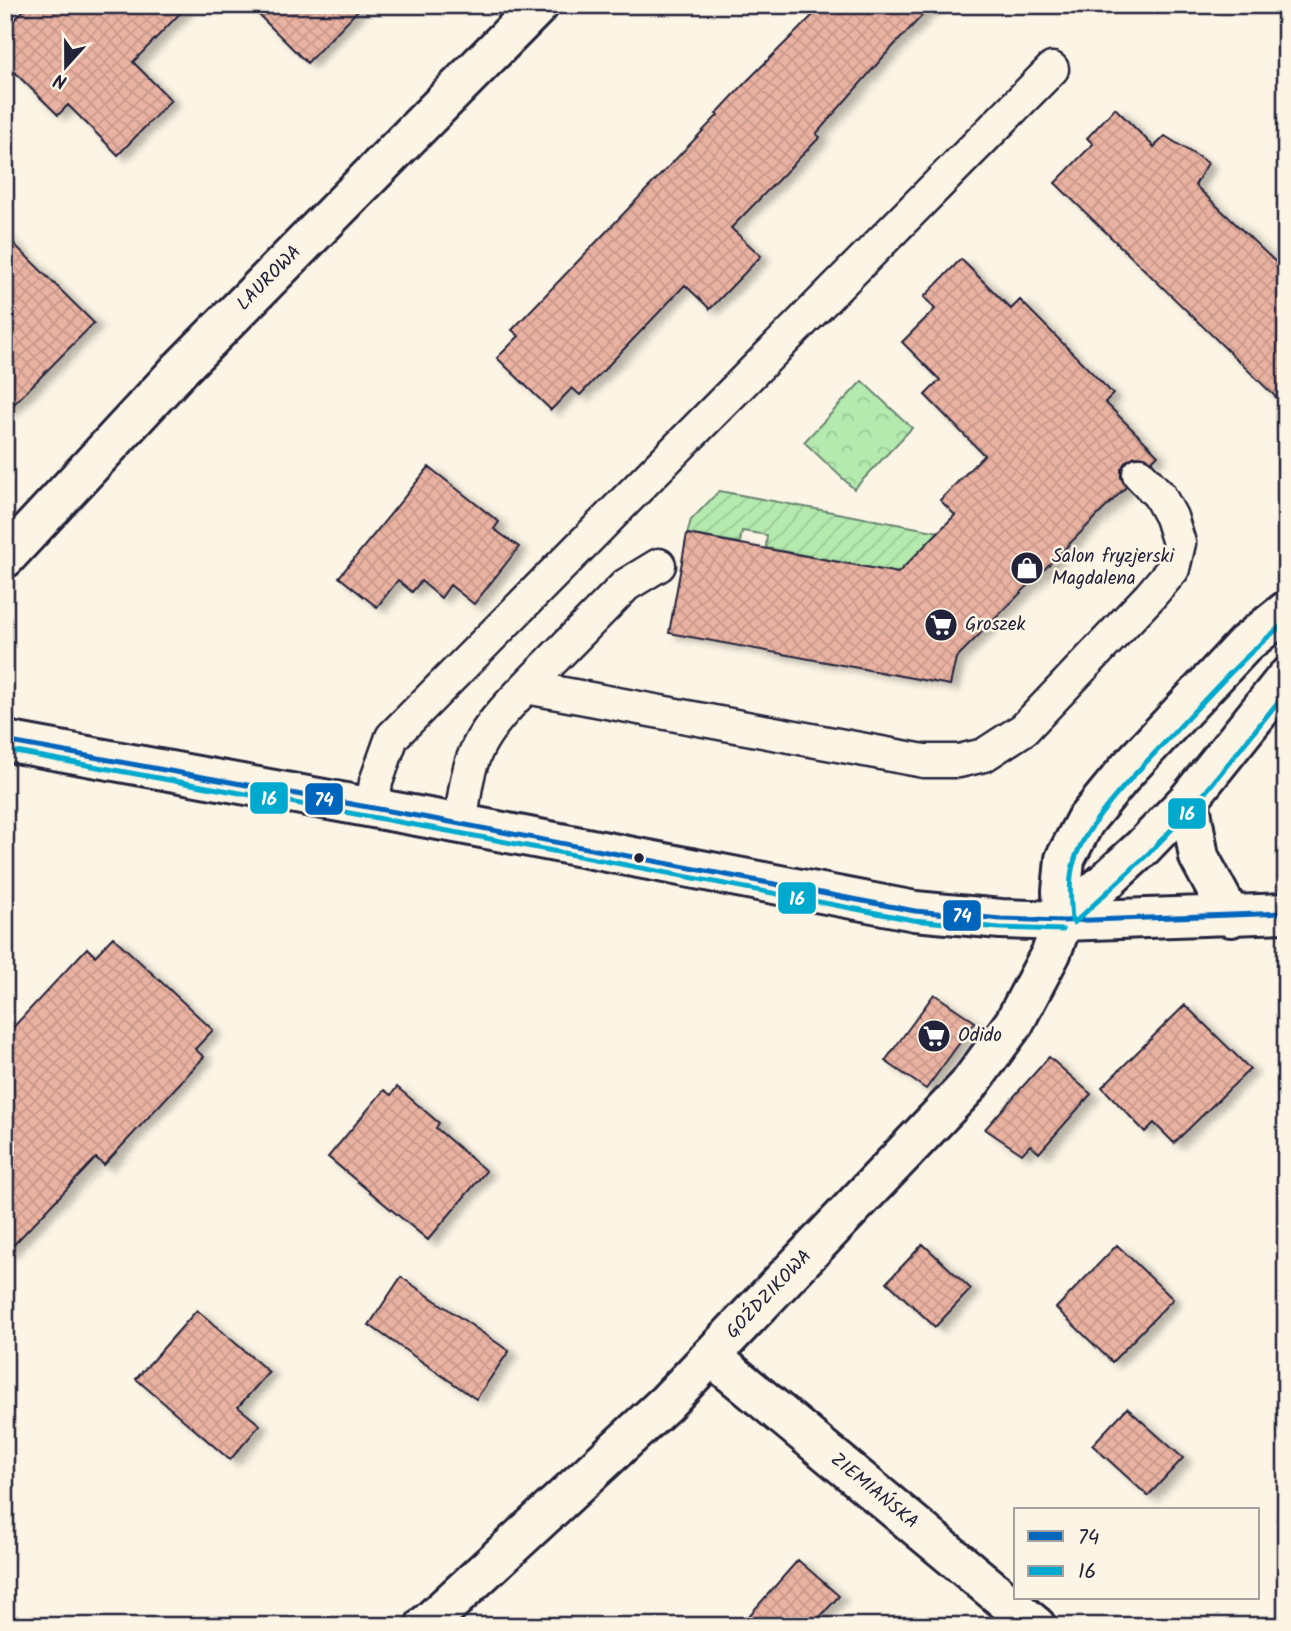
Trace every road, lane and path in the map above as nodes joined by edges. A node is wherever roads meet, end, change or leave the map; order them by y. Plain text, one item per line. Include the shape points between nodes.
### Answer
1 (539, 5) edge
2 (1052, 69) dead end
3 (1139, 474) dead end
4 (5, 558) edge
5 (659, 565) dead end
6 (1286, 611) edge
7 (1286, 678) edge
8 (526, 687) junction
9 (5, 741) edge
10 (1189, 799) junction
11 (372, 808) junction
12 (461, 824) junction
13 (1286, 913) edge
14 (1231, 916) junction
15 (1063, 921) junction
16 (711, 1356) junction
17 (425, 1626) edge
18 (1036, 1626) edge

1 - 4 street, LAUROWA via 181,368
2 - 11 lane via 392,737
3 - 8 lane via 1159,495 1171,517 1179,543 1173,569 1024,729 984,755 959,761 923,761
5 - 8 lane via 626,585
6 - 15 street via 1245,644 1084,821 1065,859
7 - 10 street
8 - 12 lane via 477,745 467,770
9 - 11 street
10 - 14 street via 1199,857
10 - 15 street
11 - 12 street
12 - 15 street via 915,911
13 - 14 street
14 - 15 street
15 - 16 street, GOŹDZIKOWA via 1014,1023 968,1086
16 - 17 street, GOŹDZIKOWA
16 - 18 street, ZIEMIAŃSKA

